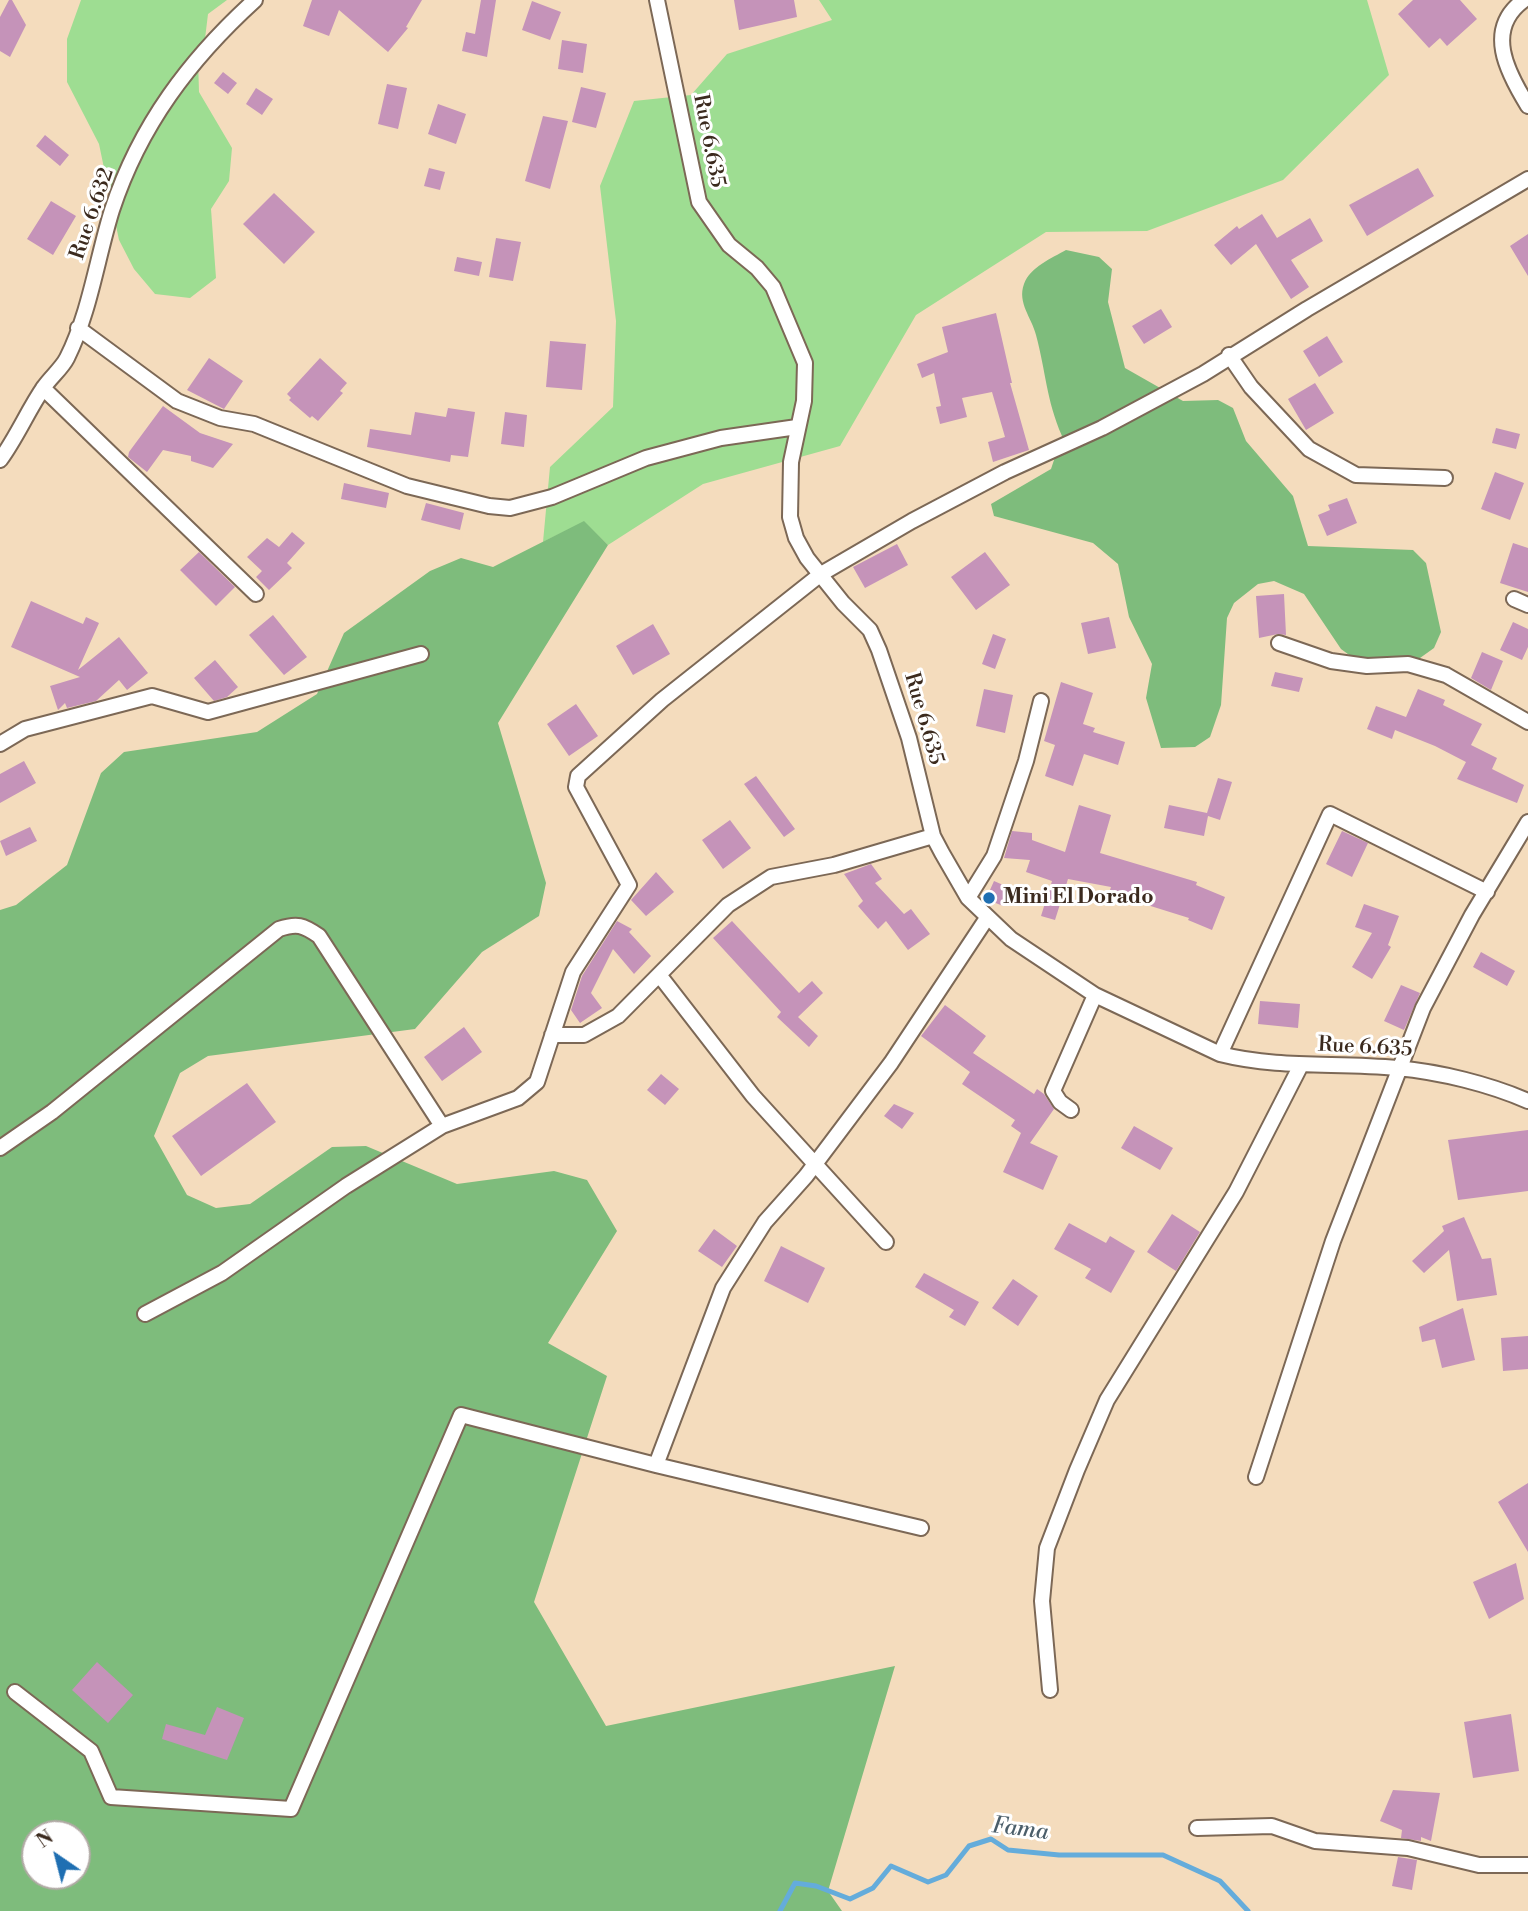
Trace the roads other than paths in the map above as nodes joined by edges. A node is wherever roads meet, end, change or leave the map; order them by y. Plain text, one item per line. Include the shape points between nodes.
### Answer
1 (255, 0) edge
2 (657, 0) edge
3 (1524, 0) edge
4 (1528, 106) edge
5 (1528, 179) edge
6 (78, 328) junction
7 (1229, 355) junction
8 (43, 388) junction
9 (797, 427) junction
10 (0, 460) edge
11 (1445, 478) dead end
12 (821, 574) junction
13 (256, 594) dead end
14 (1279, 643) dead end
15 (421, 654) dead end
16 (1041, 701) dead end
17 (1528, 722) edge
18 (0, 744) edge
19 (1528, 822) edge
20 (933, 836) junction
21 (1524, 842) edge
22 (1487, 892) junction
23 (968, 898) junction
24 (987, 918) junction
25 (660, 976) junction
26 (1095, 995) junction
27 (552, 1035) junction
28 (1220, 1054) junction
29 (1301, 1065) junction
30 (1399, 1068) junction
31 (1528, 1101) edge
32 (1071, 1110) dead end
33 (442, 1126) junction
34 (0, 1147) edge
35 (816, 1163) junction
36 (887, 1242) dead end
37 (145, 1314) dead end
38 (656, 1465) junction
39 (1256, 1477) dead end
40 (920, 1528) dead end
41 (1050, 1690) dead end
42 (15, 1692) dead end
43 (1197, 1828) dead end
44 (1528, 1865) edge

1 - 6 street, Rue 6.632 via 205,47 159,111 113,207
2 - 9 street, Rue 6.635 via 699,202 729,245 773,287 801,348 806,372
3 - 4 street via 1508,15 1501,40 1504,58
5 - 7 street
6 - 8 street, Rue 6.632 via 67,359
6 - 9 street via 177,401 220,418 254,424 407,486 489,506 510,508 552,497 646,458 721,438
7 - 11 street via 1251,387 1310,449 1356,475
7 - 12 street via 1181,386 982,484
8 - 10 street, Rue 6.632
8 - 13 street
9 - 12 street, Rue 6.635 via 790,517 796,538
12 - 20 street, Rue 6.635 via 870,630 879,650 909,738
12 - 27 street via 662,700 578,776 576,787 629,885 573,972
14 - 17 street via 1331,661 1367,666 1408,664 1446,675
15 - 18 street via 208,712 152,696 25,729
16 - 23 street via 1027,761 994,856
19 - 21 street
20 - 23 street, Rue 6.635
20 - 25 street via 834,865 771,877 728,905
21 - 22 street
22 - 28 street via 1330,814
22 - 30 street via 1443,965
23 - 24 street, Rue 6.635
24 - 26 street, Rue 6.635
24 - 35 street via 891,1063
25 - 27 street via 618,1016 596,1029 584,1035
25 - 35 street via 753,1096
26 - 28 street, Rue 6.635
26 - 32 street via 1053,1091
27 - 33 street via 537,1082 517,1098
28 - 29 street, Rue 6.635
29 - 30 street, Rue 6.635
29 - 41 street via 1236,1192 1107,1400 1077,1470 1046,1548 1042,1601
30 - 31 street, Rue 6.635 via 1480,1085
30 - 39 street via 1333,1241
33 - 34 street via 318,936 303,925 292,925 279,929 52,1111
33 - 37 street via 222,1273
35 - 36 street
35 - 38 street via 765,1222 723,1289
38 - 40 street
38 - 42 street via 461,1415 291,1809 111,1797 91,1751
43 - 44 street via 1272,1826 1315,1841 1408,1848 1479,1865

